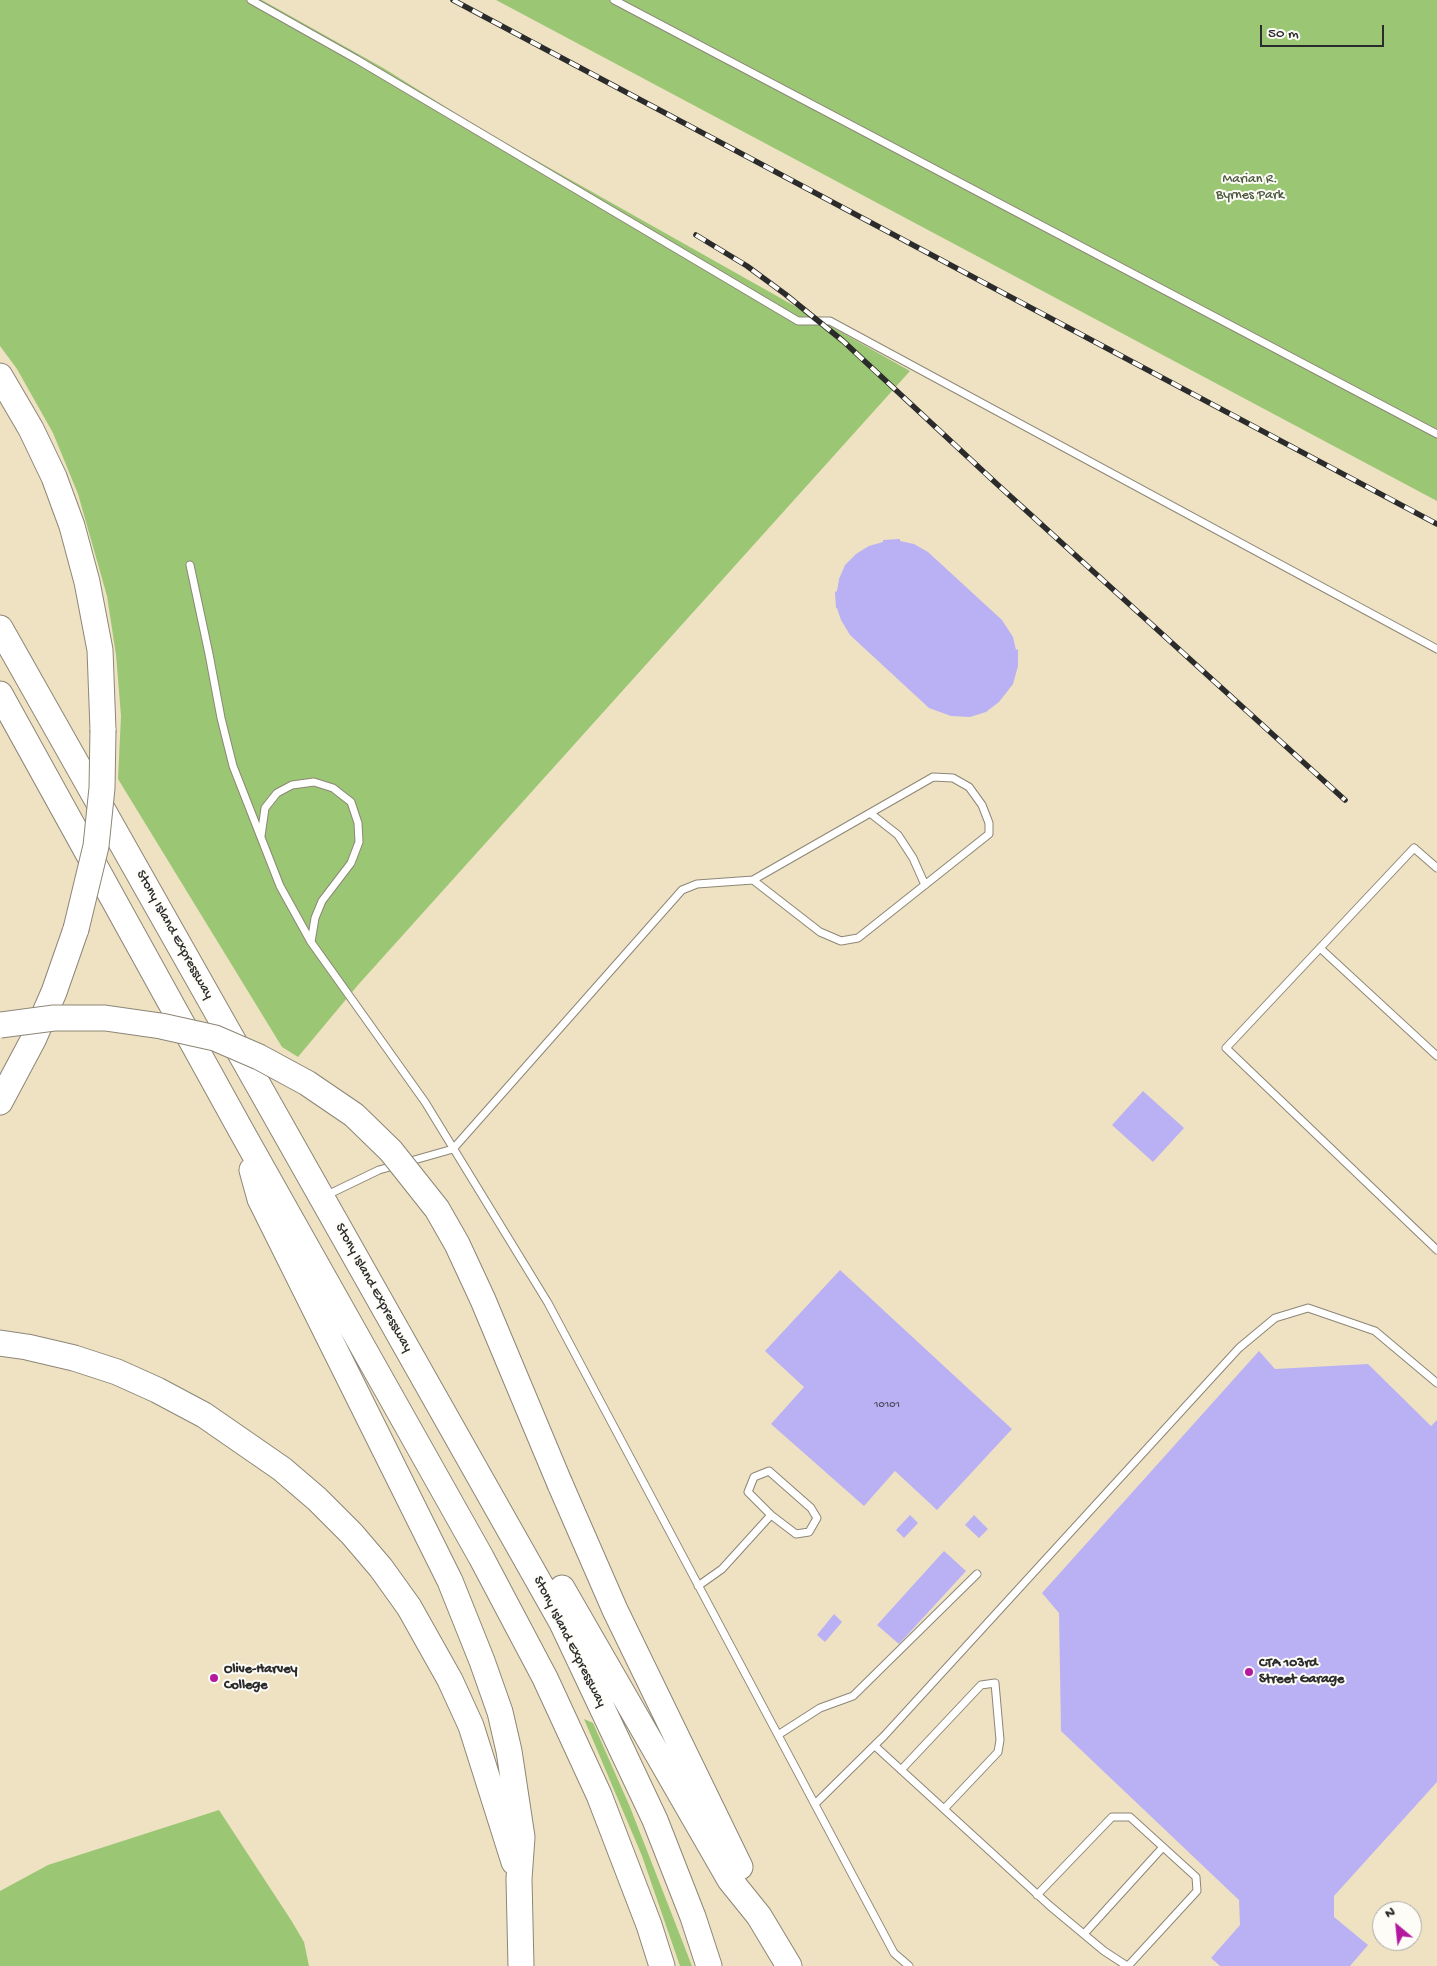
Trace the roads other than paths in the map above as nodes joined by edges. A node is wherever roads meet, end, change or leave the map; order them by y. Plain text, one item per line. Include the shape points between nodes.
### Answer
1 (251, 0) edge
2 (614, 0) edge
3 (0, 376) edge
4 (1437, 434) edge
5 (190, 566) dead end
6 (0, 628) edge
7 (1437, 649) edge
8 (0, 694) edge
9 (870, 813) junction
10 (261, 838) junction
11 (1437, 868) edge
12 (753, 880) junction
13 (925, 885) junction
14 (311, 942) junction
15 (1320, 948) junction
16 (0, 1025) edge
17 (1437, 1056) edge
18 (0, 1102) edge
19 (243, 1134) junction
20 (453, 1148) junction
21 (322, 1197) junction
22 (1437, 1250) edge
23 (0, 1343) edge
24 (1437, 1383) edge
25 (434, 1397) junction
26 (771, 1515) junction
27 (977, 1574) dead end
28 (698, 1586) junction
29 (778, 1735) junction
30 (875, 1746) junction
31 (901, 1770) junction
32 (815, 1804) junction
33 (944, 1809) junction
34 (1163, 1848) junction
35 (519, 1879) junction
36 (1038, 1895) junction
37 (759, 1916) junction
38 (1084, 1934) junction
39 (520, 1966) edge
40 (662, 1966) edge
41 (709, 1966) edge
42 (789, 1966) edge
43 (909, 1966) edge
44 (1127, 1966) edge

1 - 7 lane via 798,321 830,321
2 - 4 lane
3 - 18 highway, bridge via 31,429 72,526 100,650 104,730 96,846 76,929 34,1040
5 - 10 lane via 232,766
6 - 21 highway, Stony Island Expressway
8 - 19 highway
9 - 12 lane
9 - 13 lane via 898,835
9 - 13 lane via 933,777 953,778 969,787 982,805 989,822 989,834
10 - 14 lane via 280,886
10 - 14 lane via 265,808 277,793 292,785 314,782 333,788 351,802 358,823 359,842 351,863 322,901
11 - 15 lane via 1414,848
12 - 13 lane via 820,932 841,941 858,938
12 - 20 lane via 697,884 682,890
14 - 20 lane via 425,1102
15 - 17 lane
15 - 22 lane via 1226,1048
16 - 37 highway, bridge via 54,1018 105,1018 215,1038 260,1056 307,1083 354,1115 391,1151 437,1209 458,1244 615,1610 741,1869
19 - 35 highway via 260,1199 450,1581 482,1661 500,1712 518,1802 522,1837
19 - 40 highway via 545,1678 599,1795
20 - 21 lane via 379,1170
20 - 28 lane via 548,1303
21 - 25 highway, Stony Island Expressway
23 - 35 highway via 27,1346 116,1372 204,1415 282,1469 352,1534 409,1608 450,1680 471,1726
24 - 30 lane via 1374,1331 1308,1308 1275,1318 1239,1348
25 - 37 highway via 486,1458 730,1880
25 - 41 highway, Stony Island Expressway via 561,1621 655,1820
26 - 26 lane via 748,1492 754,1477 769,1470 811,1508 816,1518 809,1532 796,1534
26 - 28 lane via 722,1569
27 - 29 lane via 853,1696 820,1708
28 - 29 lane
29 - 32 lane
30 - 31 lane
30 - 32 lane
31 - 33 lane
31 - 33 lane via 981,1686 995,1683 1000,1740 998,1752
32 - 43 lane via 894,1953
33 - 36 lane
34 - 36 lane via 1130,1817 1112,1817
34 - 38 lane
34 - 44 lane via 1196,1878 1197,1891
35 - 39 highway
36 - 38 lane
37 - 42 highway
38 - 44 lane

